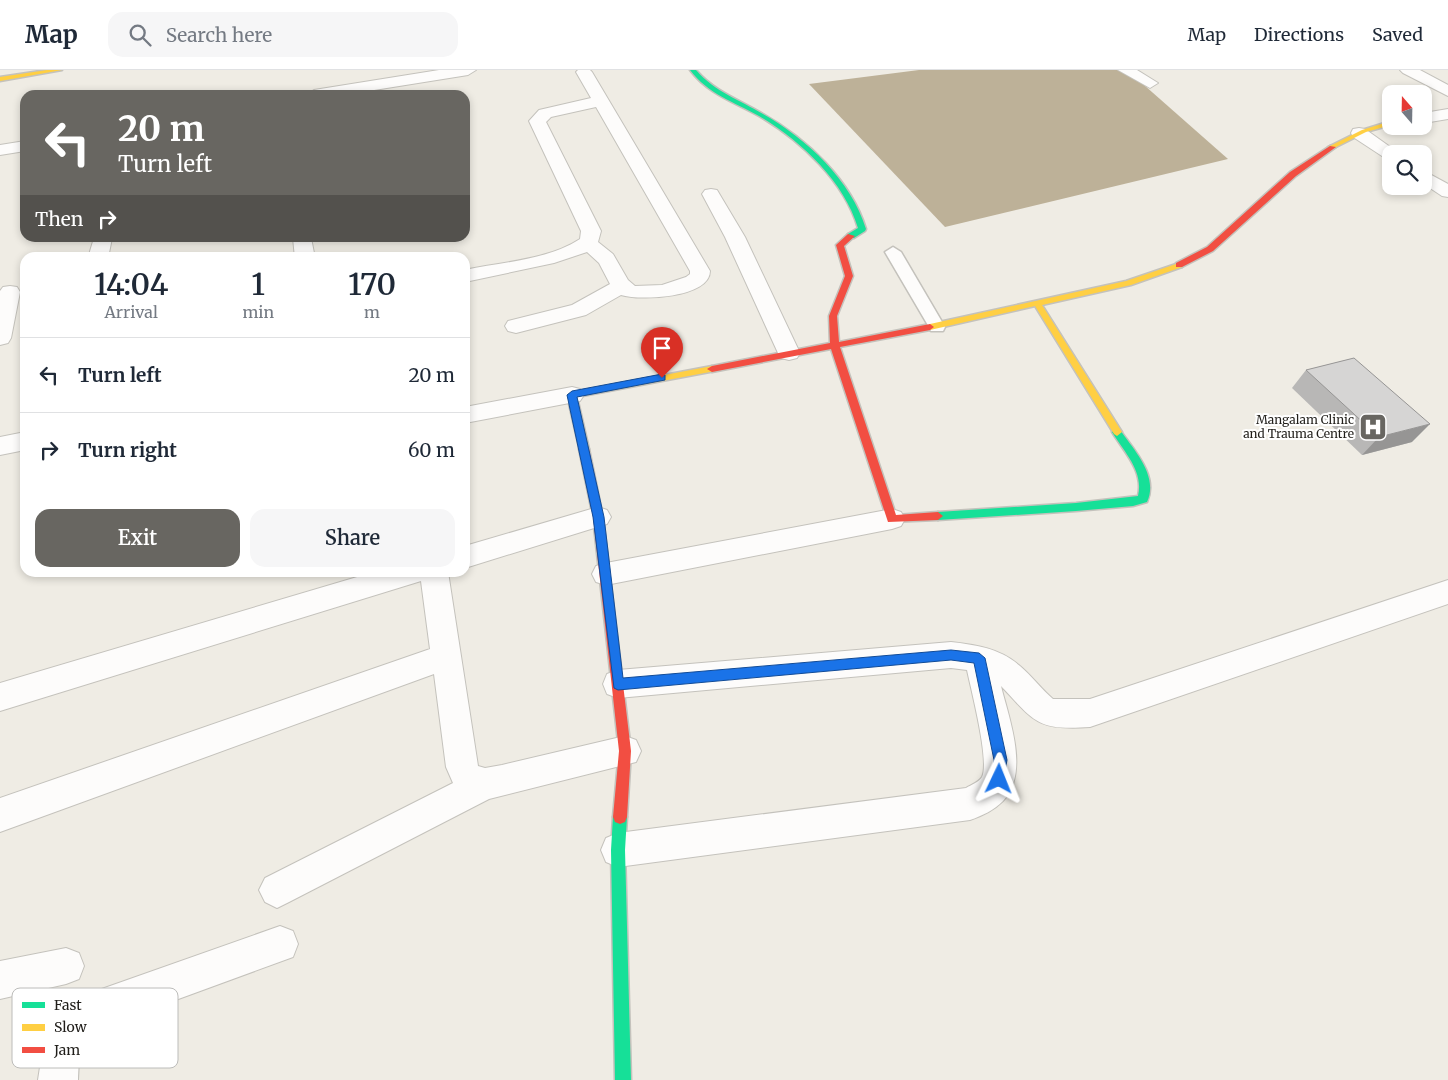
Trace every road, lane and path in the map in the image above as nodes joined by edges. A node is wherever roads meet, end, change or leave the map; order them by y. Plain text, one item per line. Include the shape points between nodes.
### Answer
1 (59, 70) edge
2 (468, 70) edge
3 (693, 70) edge
4 (1126, 70) edge
5 (1408, 70) edge
6 (584, 72) dead end
7 (0, 79) edge
8 (388, 83) edge
9 (1150, 83) dead end
10 (345, 90) edge
11 (1448, 91) edge
12 (601, 101) junction
13 (1448, 114) edge
14 (1432, 117) edge
15 (1382, 126) edge
16 (1359, 133) junction
17 (20, 147) edge
18 (1382, 148) edge
19 (0, 150) edge
20 (1432, 181) edge
21 (1448, 192) edge
22 (711, 194) dead end
23 (587, 243) junction
24 (893, 252) dead end
25 (470, 275) edge
26 (622, 286) junction
27 (10, 292) dead end
28 (1037, 303) junction
29 (516, 326) dead end
30 (938, 327) junction
31 (0, 338) edge
32 (835, 346) junction
33 (788, 353) junction
34 (572, 395) junction
35 (470, 414) edge
36 (20, 442) edge
37 (0, 446) edge
38 (598, 517) junction
39 (892, 519) junction
40 (470, 555) edge
41 (606, 574) junction
42 (397, 577) edge
43 (435, 577) edge
44 (1448, 592) edge
45 (445, 657) junction
46 (979, 658) junction
47 (618, 684) junction
48 (0, 697) edge
49 (625, 751) junction
50 (484, 784) junction
51 (0, 815) edge
52 (618, 850) junction
53 (277, 890) dead end
54 (280, 944) dead end
55 (66, 966) dead end
56 (0, 980) edge
57 (157, 988) edge
58 (623, 1080) edge

1 - 7 street
2 - 8 street
3 - 32 street via 710,88 762,116 802,146 854,206 862,226 858,233 840,245 849,276 832,316
4 - 9 street
5 - 11 street
6 - 12 street
8 - 10 street
12 - 23 street via 545,112 537,121 590,231
12 - 26 street via 700,271 700,277 685,286 639,293
13 - 14 street
15 - 16 street
16 - 18 street
16 - 28 street via 1326,149 1210,249 1189,263 1151,276
17 - 19 street
20 - 21 street
22 - 33 street via 742,250
23 - 25 street via 565,254
23 - 26 street via 605,256
24 - 30 lane
26 - 29 street via 579,310
27 - 31 street
28 - 30 street
28 - 39 street via 1145,477 1147,489 1143,499 1076,508
30 - 32 street
32 - 33 street
32 - 39 street
33 - 34 street
34 - 35 street
34 - 38 street
36 - 37 street
38 - 40 street
38 - 41 street
39 - 41 street
41 - 47 street
42 - 48 street
43 - 45 street
44 - 46 street via 1076,715 1052,714 1036,706 1007,674
45 - 50 street via 462,767 467,778
45 - 51 street
46 - 47 street via 951,655
46 - 52 street via 1001,760 999,779 989,793 970,804
47 - 49 street
49 - 50 street
49 - 52 street
50 - 53 street
52 - 58 street
54 - 57 street
55 - 56 street

